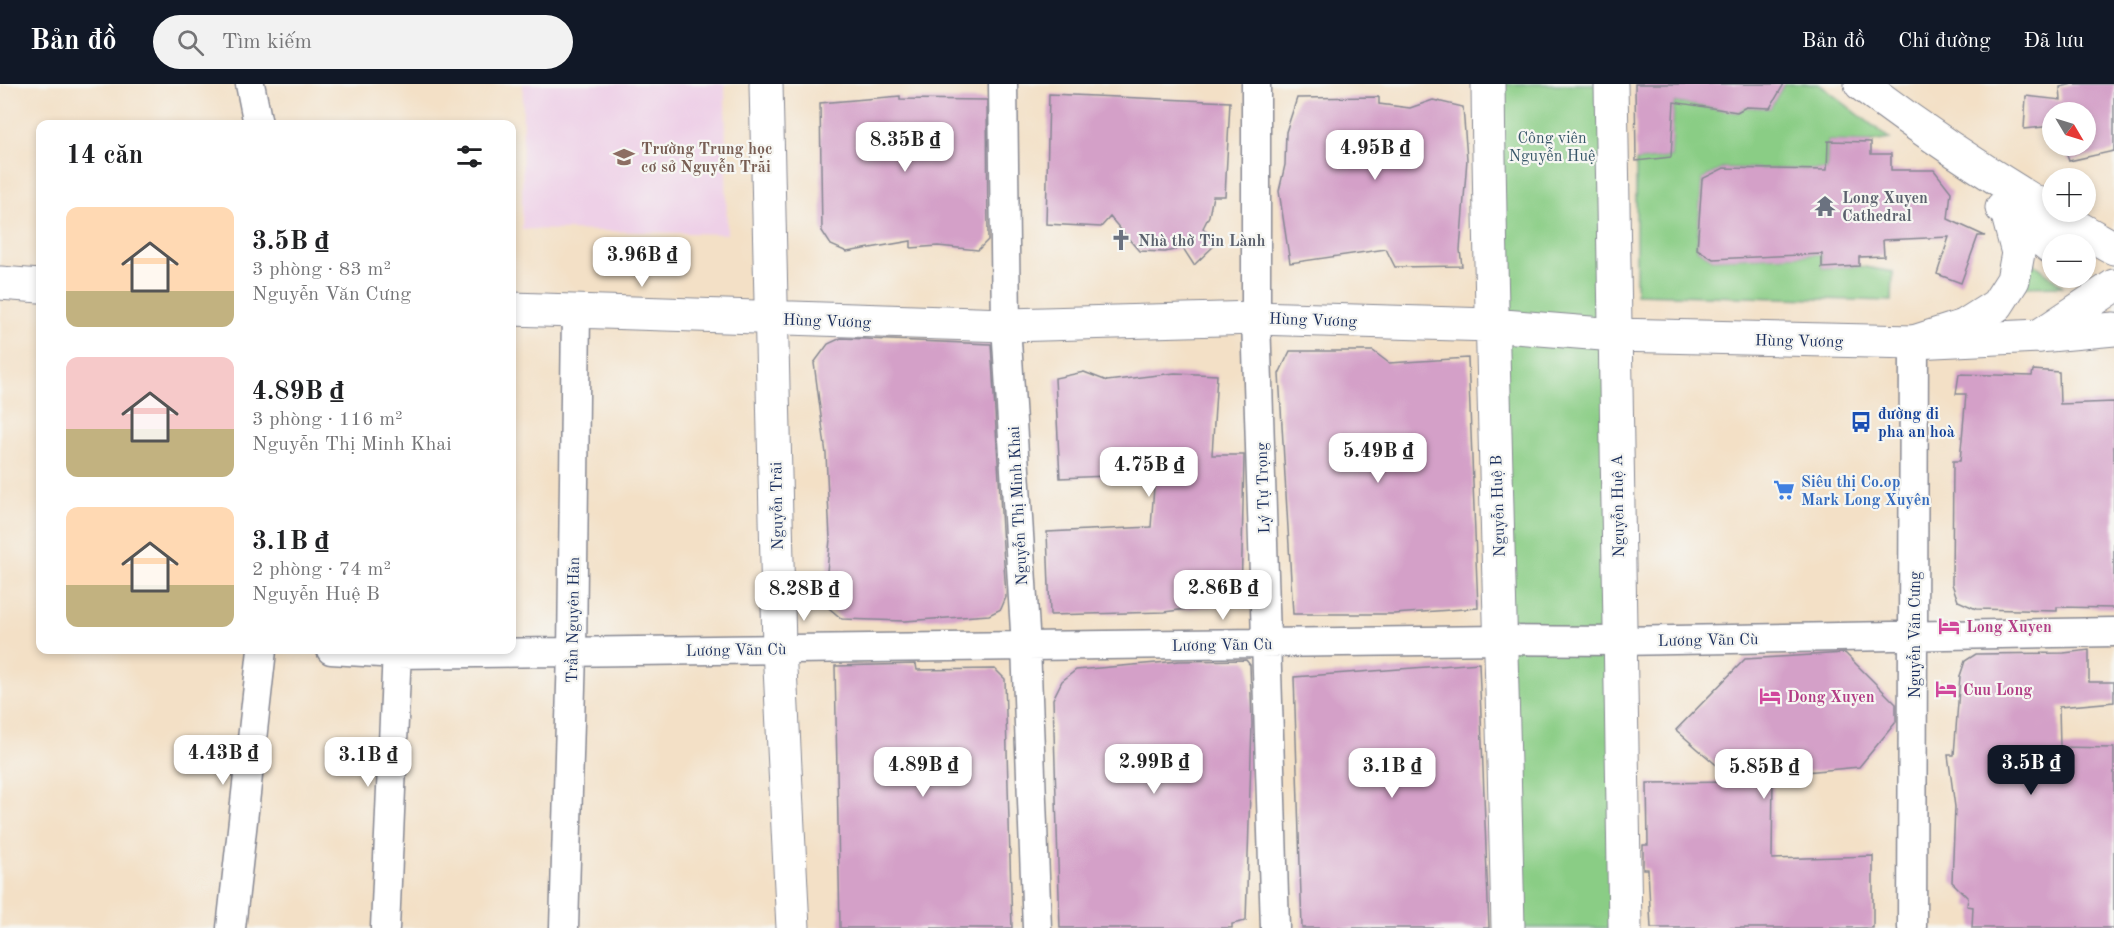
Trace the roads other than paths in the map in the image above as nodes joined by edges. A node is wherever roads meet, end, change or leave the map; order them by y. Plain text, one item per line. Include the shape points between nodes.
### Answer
1 (250, 84) edge
2 (766, 84) edge
3 (1003, 84) edge
4 (1257, 84) edge
5 (1488, 84) edge
6 (1611, 84) edge
7 (1862, 84) edge
8 (257, 120) edge
9 (1953, 148) junction
10 (2008, 215) junction
11 (2042, 240) edge
12 (2114, 248) edge
13 (0, 283) edge
14 (2105, 285) edge
15 (36, 286) edge
16 (516, 309) edge
17 (576, 311) junction
18 (771, 318) junction
19 (1256, 318) junction
20 (1491, 324) junction
21 (1006, 325) junction
22 (2114, 329) edge
23 (1615, 335) junction
24 (2039, 336) junction
25 (1914, 342) junction
26 (2114, 632) edge
27 (1914, 634) junction
28 (1502, 640) junction
29 (1618, 641) junction
30 (1267, 644) junction
31 (1026, 647) junction
32 (779, 648) junction
33 (516, 651) edge
34 (572, 651) junction
35 (262, 654) edge
36 (397, 654) edge
37 (231, 928) edge
38 (385, 928) edge
39 (564, 928) edge
40 (794, 928) edge
41 (1037, 928) edge
42 (1275, 928) edge
43 (1508, 928) edge
44 (1625, 928) edge
45 (1912, 928) edge

1 - 8 street
2 - 18 main road, Nguyễn Trãi
3 - 21 street, Nguyễn Thị Minh Khai
4 - 19 street, Lý Tự Trọng
5 - 20 main road, Nguyễn Huệ B
6 - 23 main road, Nguyễn Huệ A
7 - 9 main road
9 - 10 main road
9 - 12 main road
10 - 11 main road
10 - 25 main road via 2018,253 2013,280 1996,306 1965,326
13 - 15 main road
14 - 24 main road
16 - 17 main road, Hùng Vương
17 - 18 main road, Hùng Vương
17 - 34 street, Trần Nguyên Hãn
18 - 21 main road, Hùng Vương
18 - 32 main road, Nguyễn Trãi
19 - 20 main road, Hùng Vương
19 - 21 main road, Hùng Vương
19 - 30 street, Lý Tự Trọng
20 - 23 main road, Hùng Vương
20 - 28 main road, Nguyễn Huệ B
21 - 31 street, Nguyễn Thị Minh Khai
22 - 24 main road, Hùng Vương
23 - 25 main road, Hùng Vương
23 - 29 main road, Nguyễn Huệ A
24 - 25 main road, Hùng Vương
25 - 27 street, Nguyễn Văn Cưng
26 - 27 street, Lương Vãn Cù
27 - 29 street, Lương Vãn Cù
27 - 45 street, Nguyễn Văn Cưng
28 - 29 street, Lương Vãn Cù
28 - 30 street, Lương Vãn Cù
28 - 43 main road, Nguyễn Huệ B
29 - 44 main road, Nguyễn Huệ A
30 - 31 street, Lương Vãn Cù
30 - 42 street, Lý Tự Trọng
31 - 32 street, Lương Vãn Cù
31 - 41 street, Nguyễn Thị Minh Khai
32 - 34 street, Lương Vãn Cù
32 - 40 main road, Nguyễn Trãi
33 - 34 street, Lương Vãn Cù
34 - 39 street, Trần Nguyên Hãn
35 - 37 street
36 - 38 street

